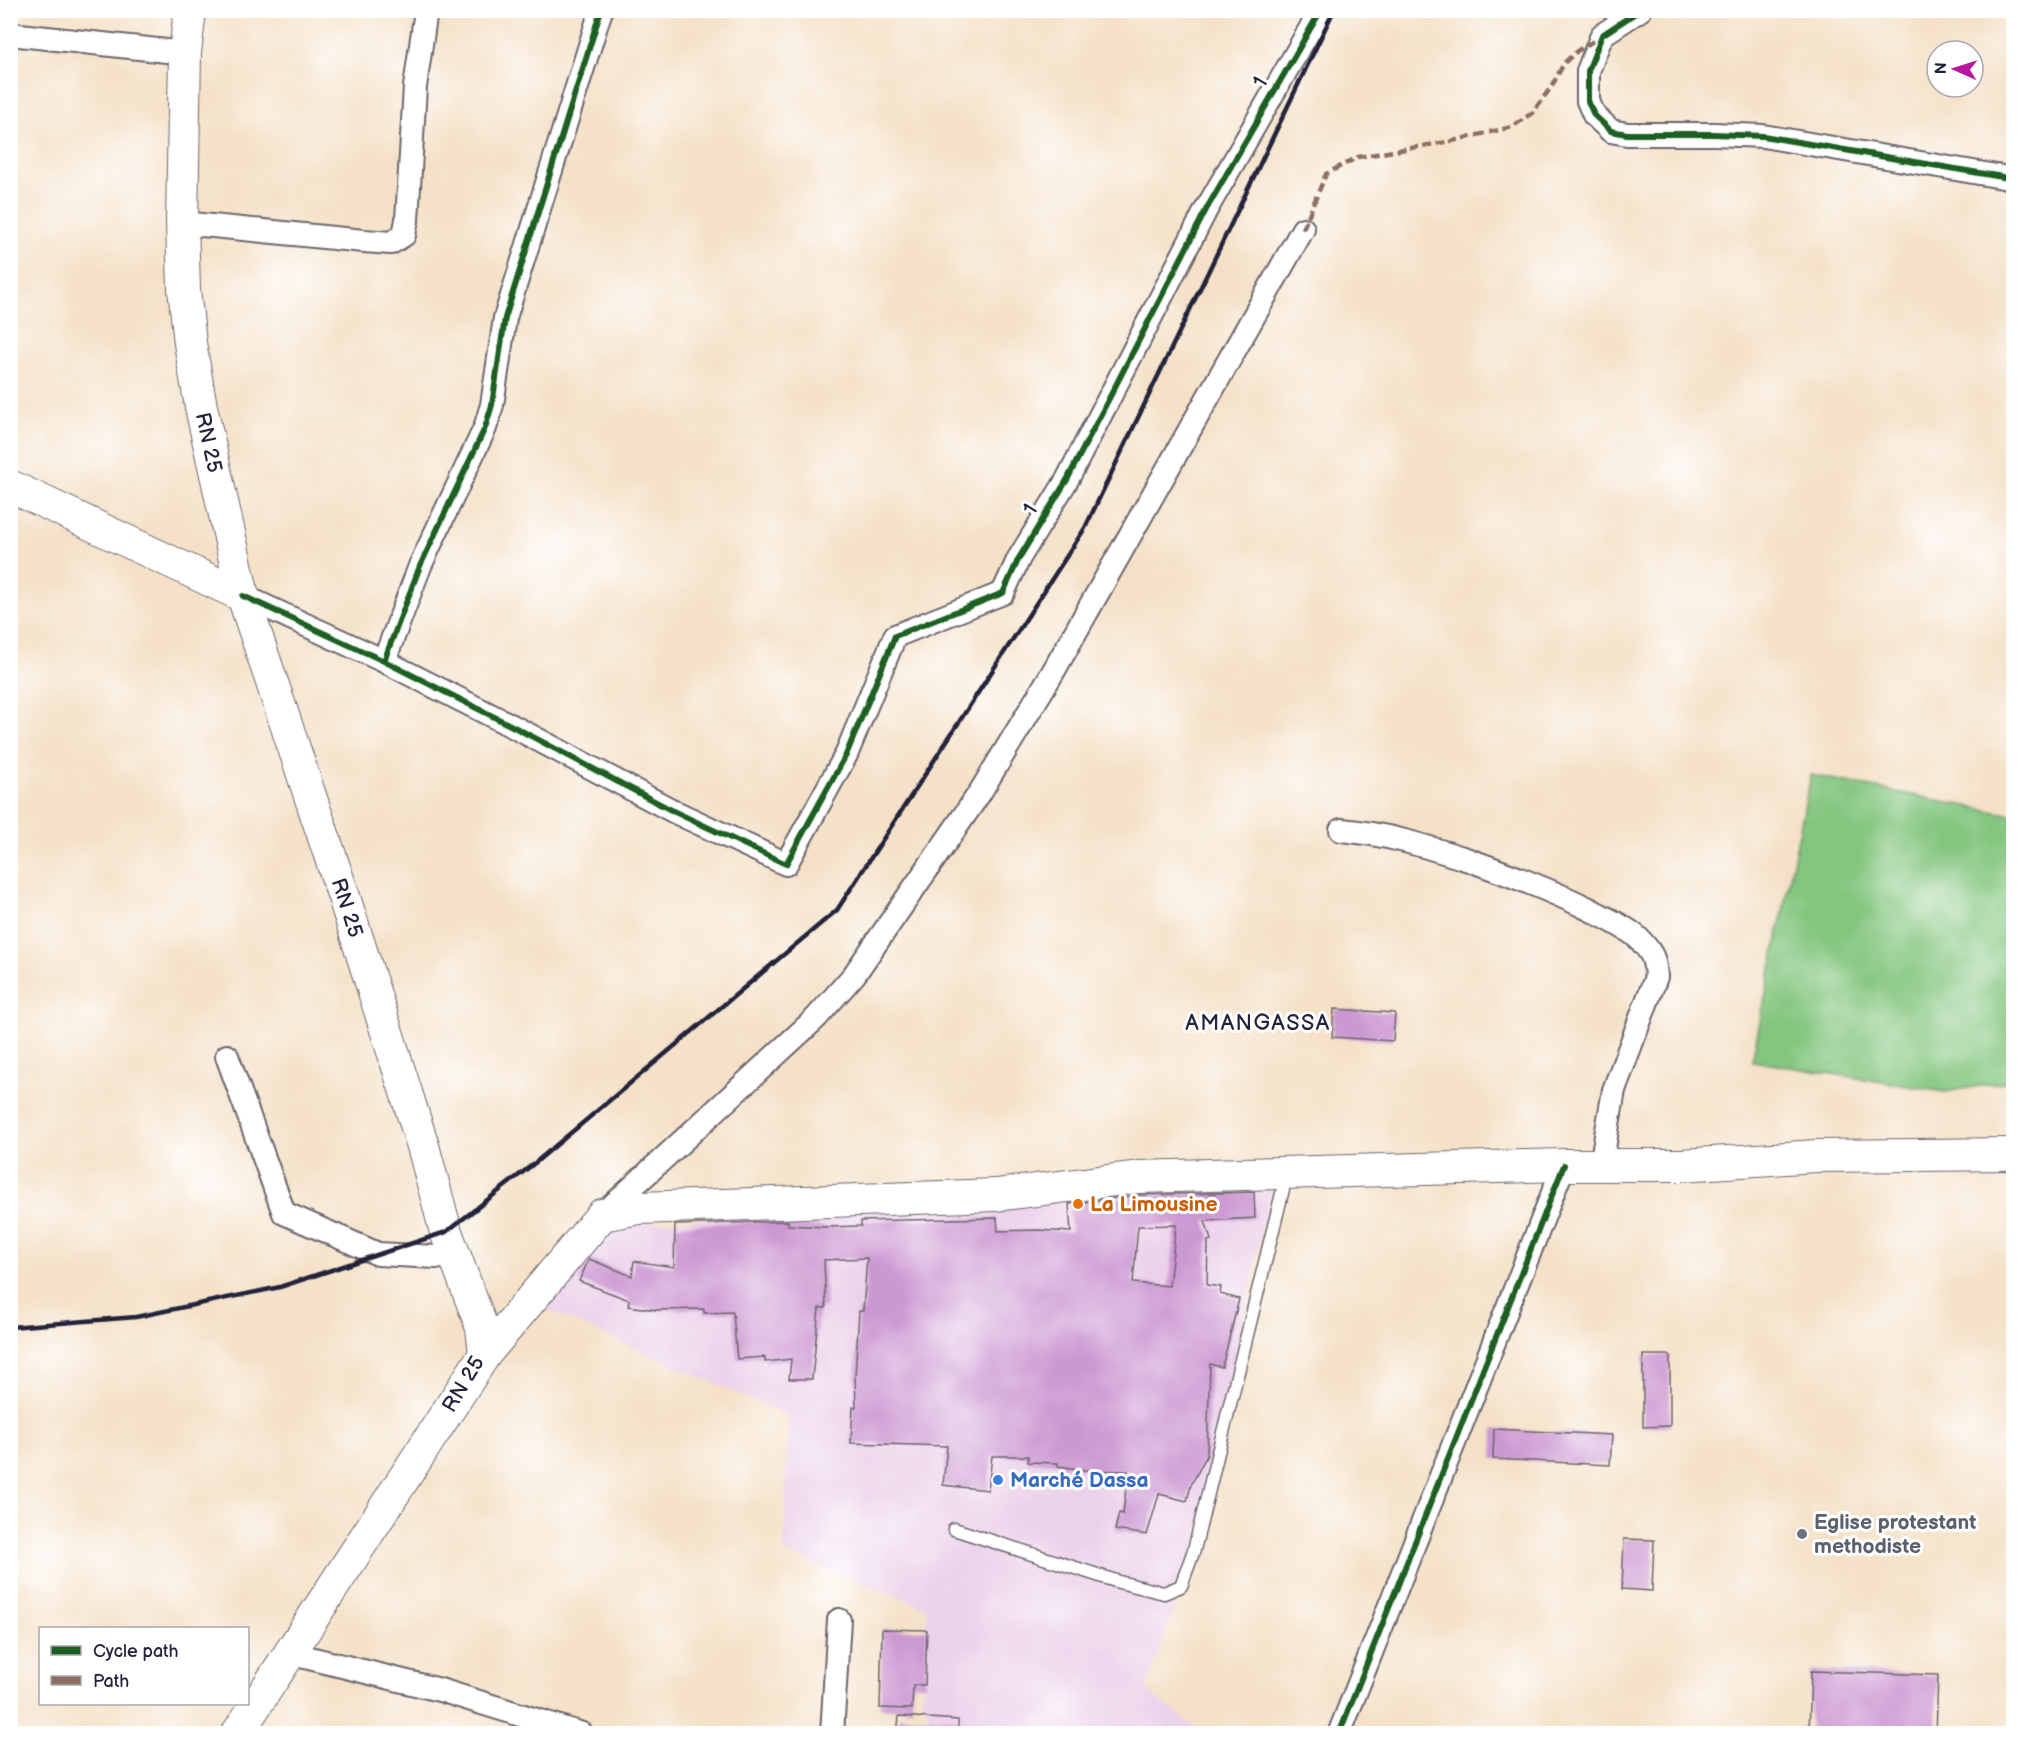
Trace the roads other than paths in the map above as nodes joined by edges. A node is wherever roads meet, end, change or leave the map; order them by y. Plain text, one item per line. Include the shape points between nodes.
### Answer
1 (190, 10) edge
2 (426, 10) edge
3 (601, 10) edge
4 (1321, 10) edge
5 (1640, 10) edge
6 (10, 34) edge
7 (185, 54) junction
8 (2013, 179) edge
9 (182, 223) junction
10 (1303, 229) dead end
11 (10, 486) edge
12 (243, 596) junction
13 (384, 661) junction
14 (1341, 830) dead end
15 (227, 1056) dead end
16 (2013, 1154) edge
17 (1564, 1165) junction
18 (1601, 1165) junction
19 (1287, 1173) junction
20 (602, 1215) junction
21 (456, 1258) junction
22 (485, 1354) junction
23 (954, 1529) dead end
24 (839, 1620) dead end
25 (288, 1653) junction
26 (237, 1734) edge
27 (582, 1734) edge
28 (832, 1734) edge
29 (1339, 1734) edge

1 - 7 main road, RN 25 / RN 25
2 - 9 street via 415,87 404,235 391,243
3 - 13 street via 505,318 489,417 420,566
4 - 13 street, 1 via 1207,208 1067,480 1003,592 895,636 846,755 786,864 675,812
5 - 8 street via 1602,35 1588,71 1588,101 1594,116 1611,131 1763,136
6 - 7 street
7 - 9 main road, RN 25 / RN 25
9 - 12 main road, RN 25 / RN 25 via 190,343
10 - 20 street via 1053,672 979,794 854,975 816,1018
11 - 12 main road
12 - 13 street
12 - 21 main road, RN 25 / RN 25 via 344,897
14 - 18 street via 1429,846 1509,874 1606,918 1640,939 1655,958 1656,977 1614,1090
15 - 21 street via 284,1213 378,1254
16 - 18 main road via 1816,1156 1682,1165
17 - 18 main road
17 - 19 main road
17 - 29 street
19 - 20 main road via 1139,1178 996,1195 639,1208
19 - 23 lane via 1194,1550 1181,1586 1164,1593 1119,1582
20 - 22 main road
21 - 22 main road, RN 25 / RN 25 via 482,1328
22 - 25 main road, RN 25 / RN 25
24 - 28 street
25 - 26 main road, RN 25 / RN 25
25 - 27 street via 440,1689

